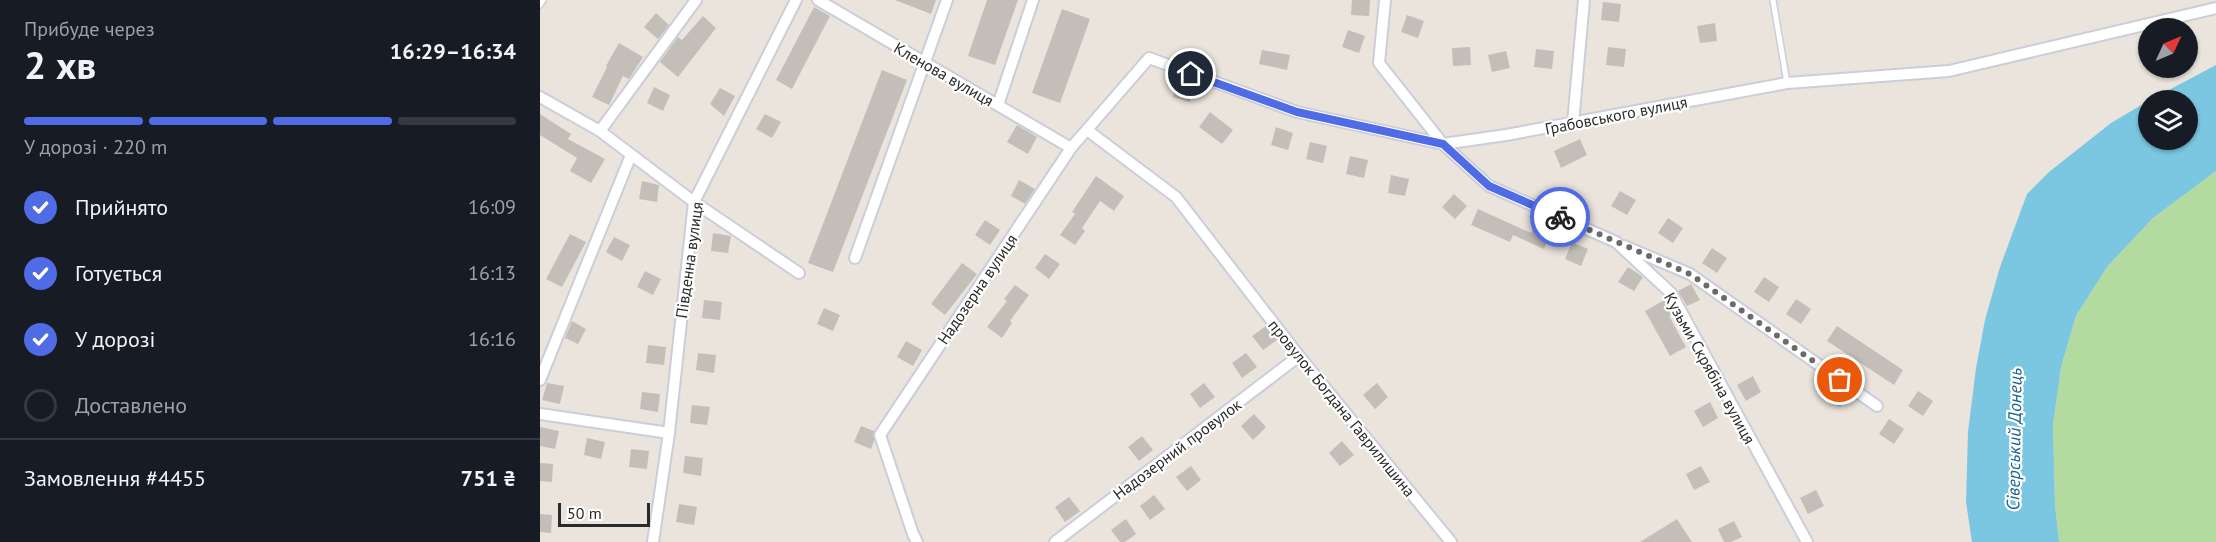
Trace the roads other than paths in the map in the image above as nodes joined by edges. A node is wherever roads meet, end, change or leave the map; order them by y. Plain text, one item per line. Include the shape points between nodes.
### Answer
1 (543, 0) edge
2 (696, 0) edge
3 (796, 0) edge
4 (818, 0) edge
5 (947, 0) edge
6 (1033, 0) edge
7 (1385, 0) edge
8 (1584, 0) edge
9 (1773, 0) edge
10 (540, 5) edge
11 (2216, 8) edge
12 (925, 63) junction
13 (1787, 84) junction
14 (540, 97) edge
15 (998, 105) junction
16 (1573, 123) junction
17 (1087, 130) junction
18 (600, 131) junction
19 (1443, 144) junction
20 (1071, 148) junction
21 (631, 155) junction
22 (694, 202) junction
23 (1616, 242) junction
24 (855, 258) dead end
25 (799, 273) dead end
26 (1299, 356) junction
27 (540, 380) edge
28 (1877, 406) dead end
29 (540, 414) edge
30 (669, 433) junction
31 (653, 542) edge
32 (917, 542) edge
33 (1055, 542) edge
34 (1451, 542) edge
35 (1807, 542) edge

1 - 10 lane
2 - 18 street
3 - 22 street, Південна вулиця
4 - 12 street, Кленова вулиця
5 - 12 street
6 - 15 street
7 - 19 street, Кузьми Скрябіна вулиця via 1379,63
8 - 16 street
9 - 13 lane
11 - 13 street, Грабовського вулиця via 1949,71
12 - 15 street, Кленова вулиця
12 - 24 street
13 - 16 street, Грабовського вулиця
14 - 18 street
15 - 20 street, Кленова вулиця
16 - 19 street, Грабовського вулиця
17 - 19 street, Надозерна вулиця via 1149,58 1297,112
17 - 20 street, Надозерна вулиця
17 - 26 street, провулок Богдана Гаврилишина via 1176,198
18 - 21 street
19 - 23 street, Кузьми Скрябіна вулиця via 1489,186
20 - 32 street, Надозерна вулиця via 880,435
21 - 22 street
21 - 27 street
22 - 25 street
22 - 30 street, Південна вулиця
23 - 28 street via 1690,274
23 - 35 street, Кузьми Скрябіна вулиця via 1671,293
26 - 33 street, Надозерний провулок
26 - 34 street, провулок Богдана Гаврилишина
29 - 30 street
30 - 31 street, Південна вулиця

